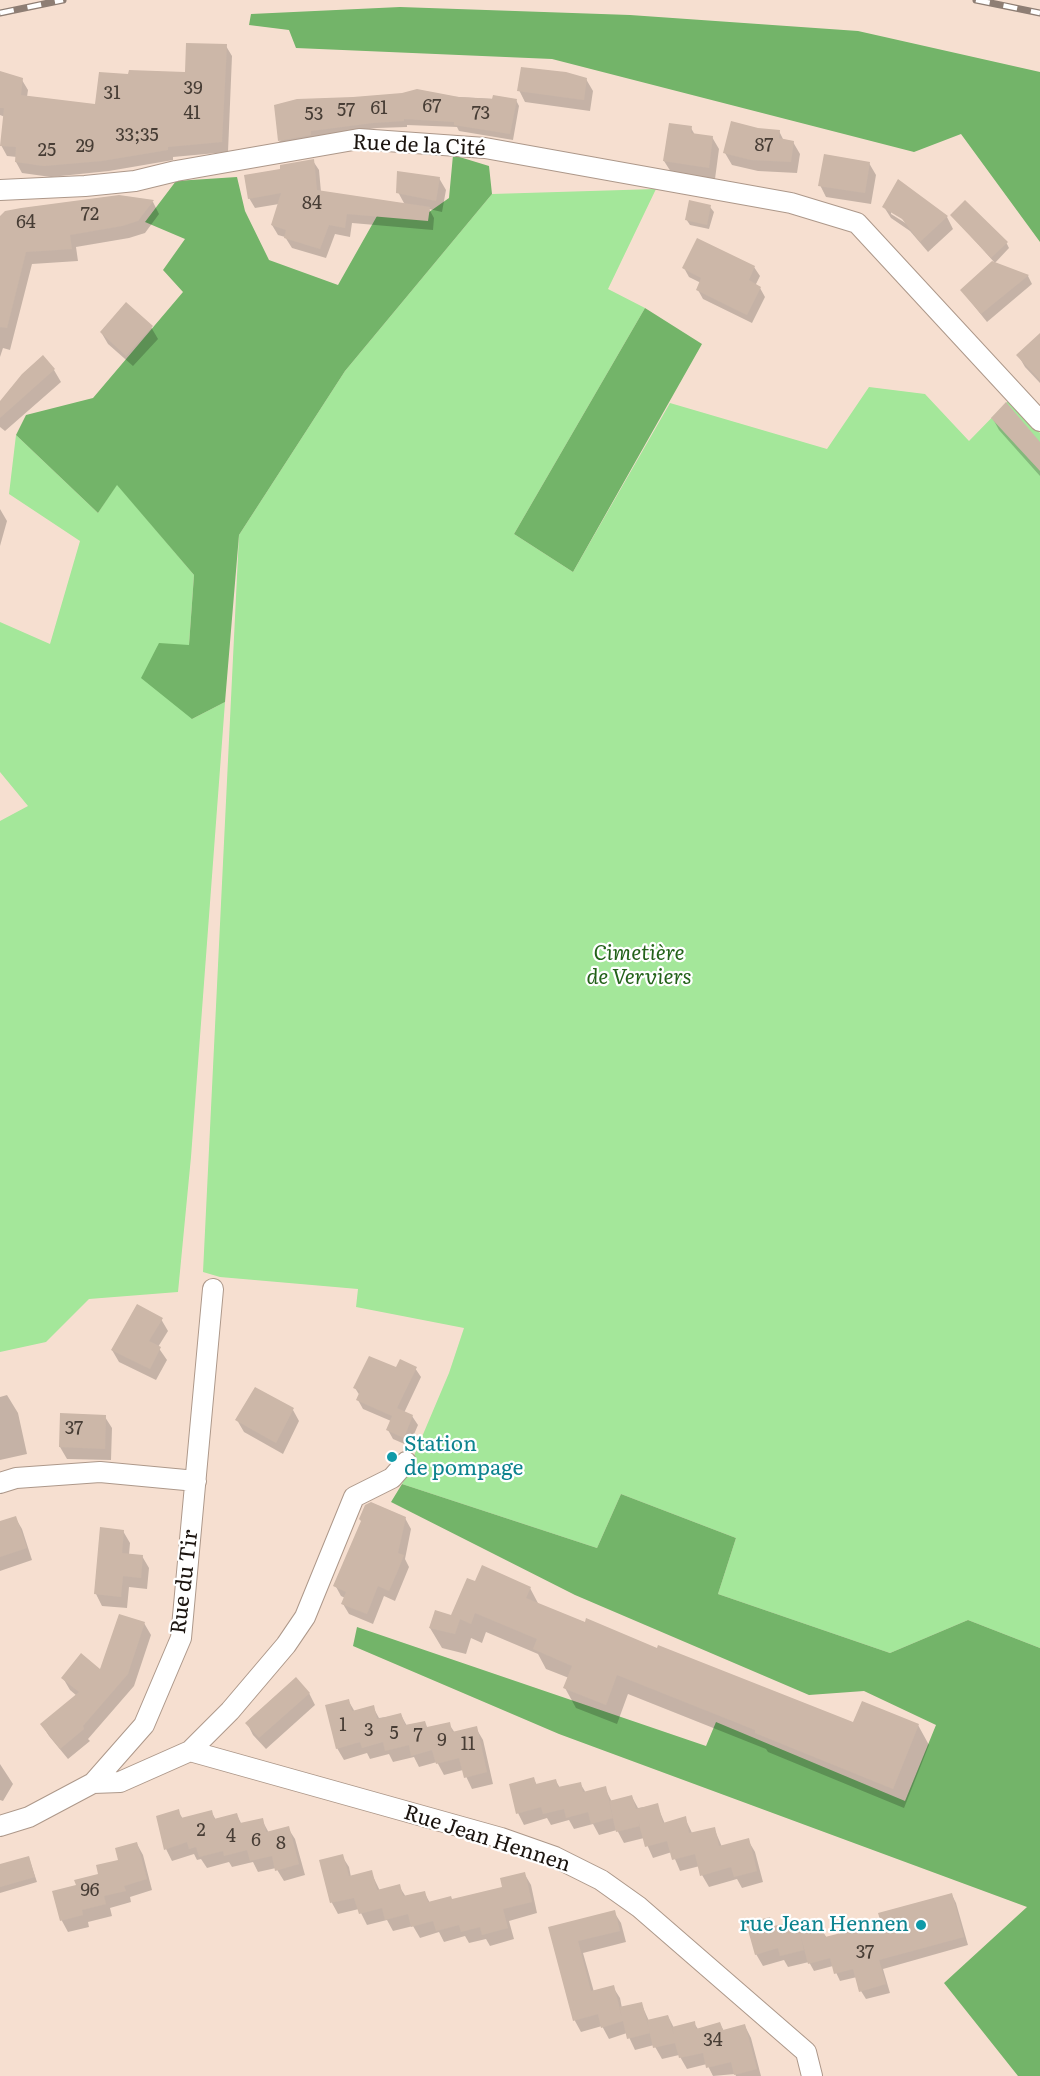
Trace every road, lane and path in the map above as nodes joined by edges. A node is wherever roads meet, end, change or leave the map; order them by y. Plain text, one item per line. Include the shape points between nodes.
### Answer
1 (0, 190) edge
2 (1040, 422) edge
3 (213, 1289) dead end
4 (406, 1462) dead end
5 (196, 1481) junction
6 (0, 1483) edge
7 (190, 1751) junction
8 (93, 1783) junction
9 (0, 1826) edge
10 (812, 2076) edge

1 - 2 street, Rue de la Cité via 135,182 176,171 359,139 485,148 801,206 857,223
3 - 5 street, Rue du Tir
4 - 7 street via 392,1478 354,1497 305,1617 230,1711
5 - 6 street via 100,1472 16,1478
5 - 8 street, Rue du Tir via 181,1638 144,1725
7 - 8 street via 120,1782
7 - 10 street, Rue Jean Hennen via 501,1838 555,1857 601,1880 661,1924 806,2052
8 - 9 street, Rue du Tir via 29,1817

